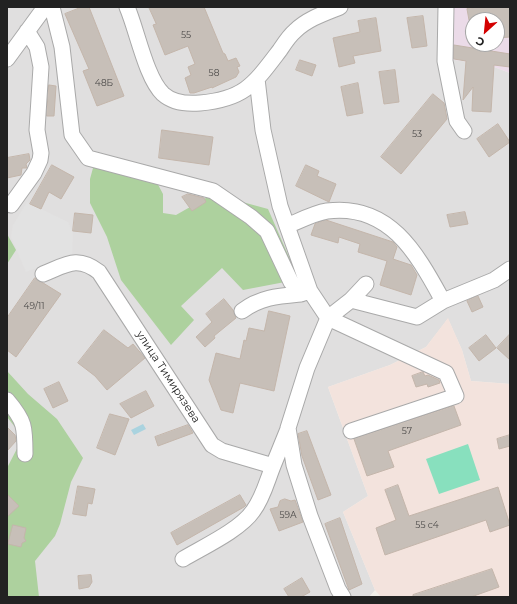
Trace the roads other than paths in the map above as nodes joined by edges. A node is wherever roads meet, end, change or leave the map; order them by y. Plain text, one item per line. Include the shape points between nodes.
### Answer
1 (45, 7) edge
2 (52, 7) edge
3 (127, 7) edge
4 (340, 7) edge
5 (446, 7) edge
6 (27, 31) junction
7 (7, 59) edge
8 (257, 79) junction
9 (464, 130) dead end
10 (11, 206) dead end
11 (287, 226) junction
12 (510, 269) edge
13 (42, 274) dead end
14 (366, 284) dead end
15 (306, 292) junction
16 (351, 300) junction
17 (444, 301) junction
18 (242, 311) dead end
19 (328, 318) junction
20 (7, 400) edge
21 (288, 428) junction
22 (351, 431) dead end
23 (25, 454) dead end
24 (272, 466) junction
25 (183, 559) dead end
26 (336, 594) edge

1 - 6 street
2 - 15 street via 62,47 72,136 88,158 213,191 267,231 291,282
3 - 8 street via 152,76 163,94 177,102 190,104 221,101 238,95
4 - 8 street via 318,16 294,31
5 - 9 street via 445,61 457,121
6 - 7 street
6 - 10 street via 37,48 41,67 37,130 41,153 34,173
8 - 11 street via 263,130
11 - 15 street
11 - 17 street via 326,211 354,211 381,220 402,236
12 - 17 street via 494,280
13 - 24 street, улица Тимирязева via 73,262 90,265 99,272 212,444 222,451
14 - 16 street
15 - 18 street via 273,296 253,303
15 - 19 street
16 - 17 street via 417,317
16 - 19 street
19 - 21 street via 307,368
19 - 22 street via 446,373 456,396
20 - 23 street via 19,414 25,430
21 - 24 street
21 - 26 street via 294,465
24 - 25 street via 260,500 244,522

